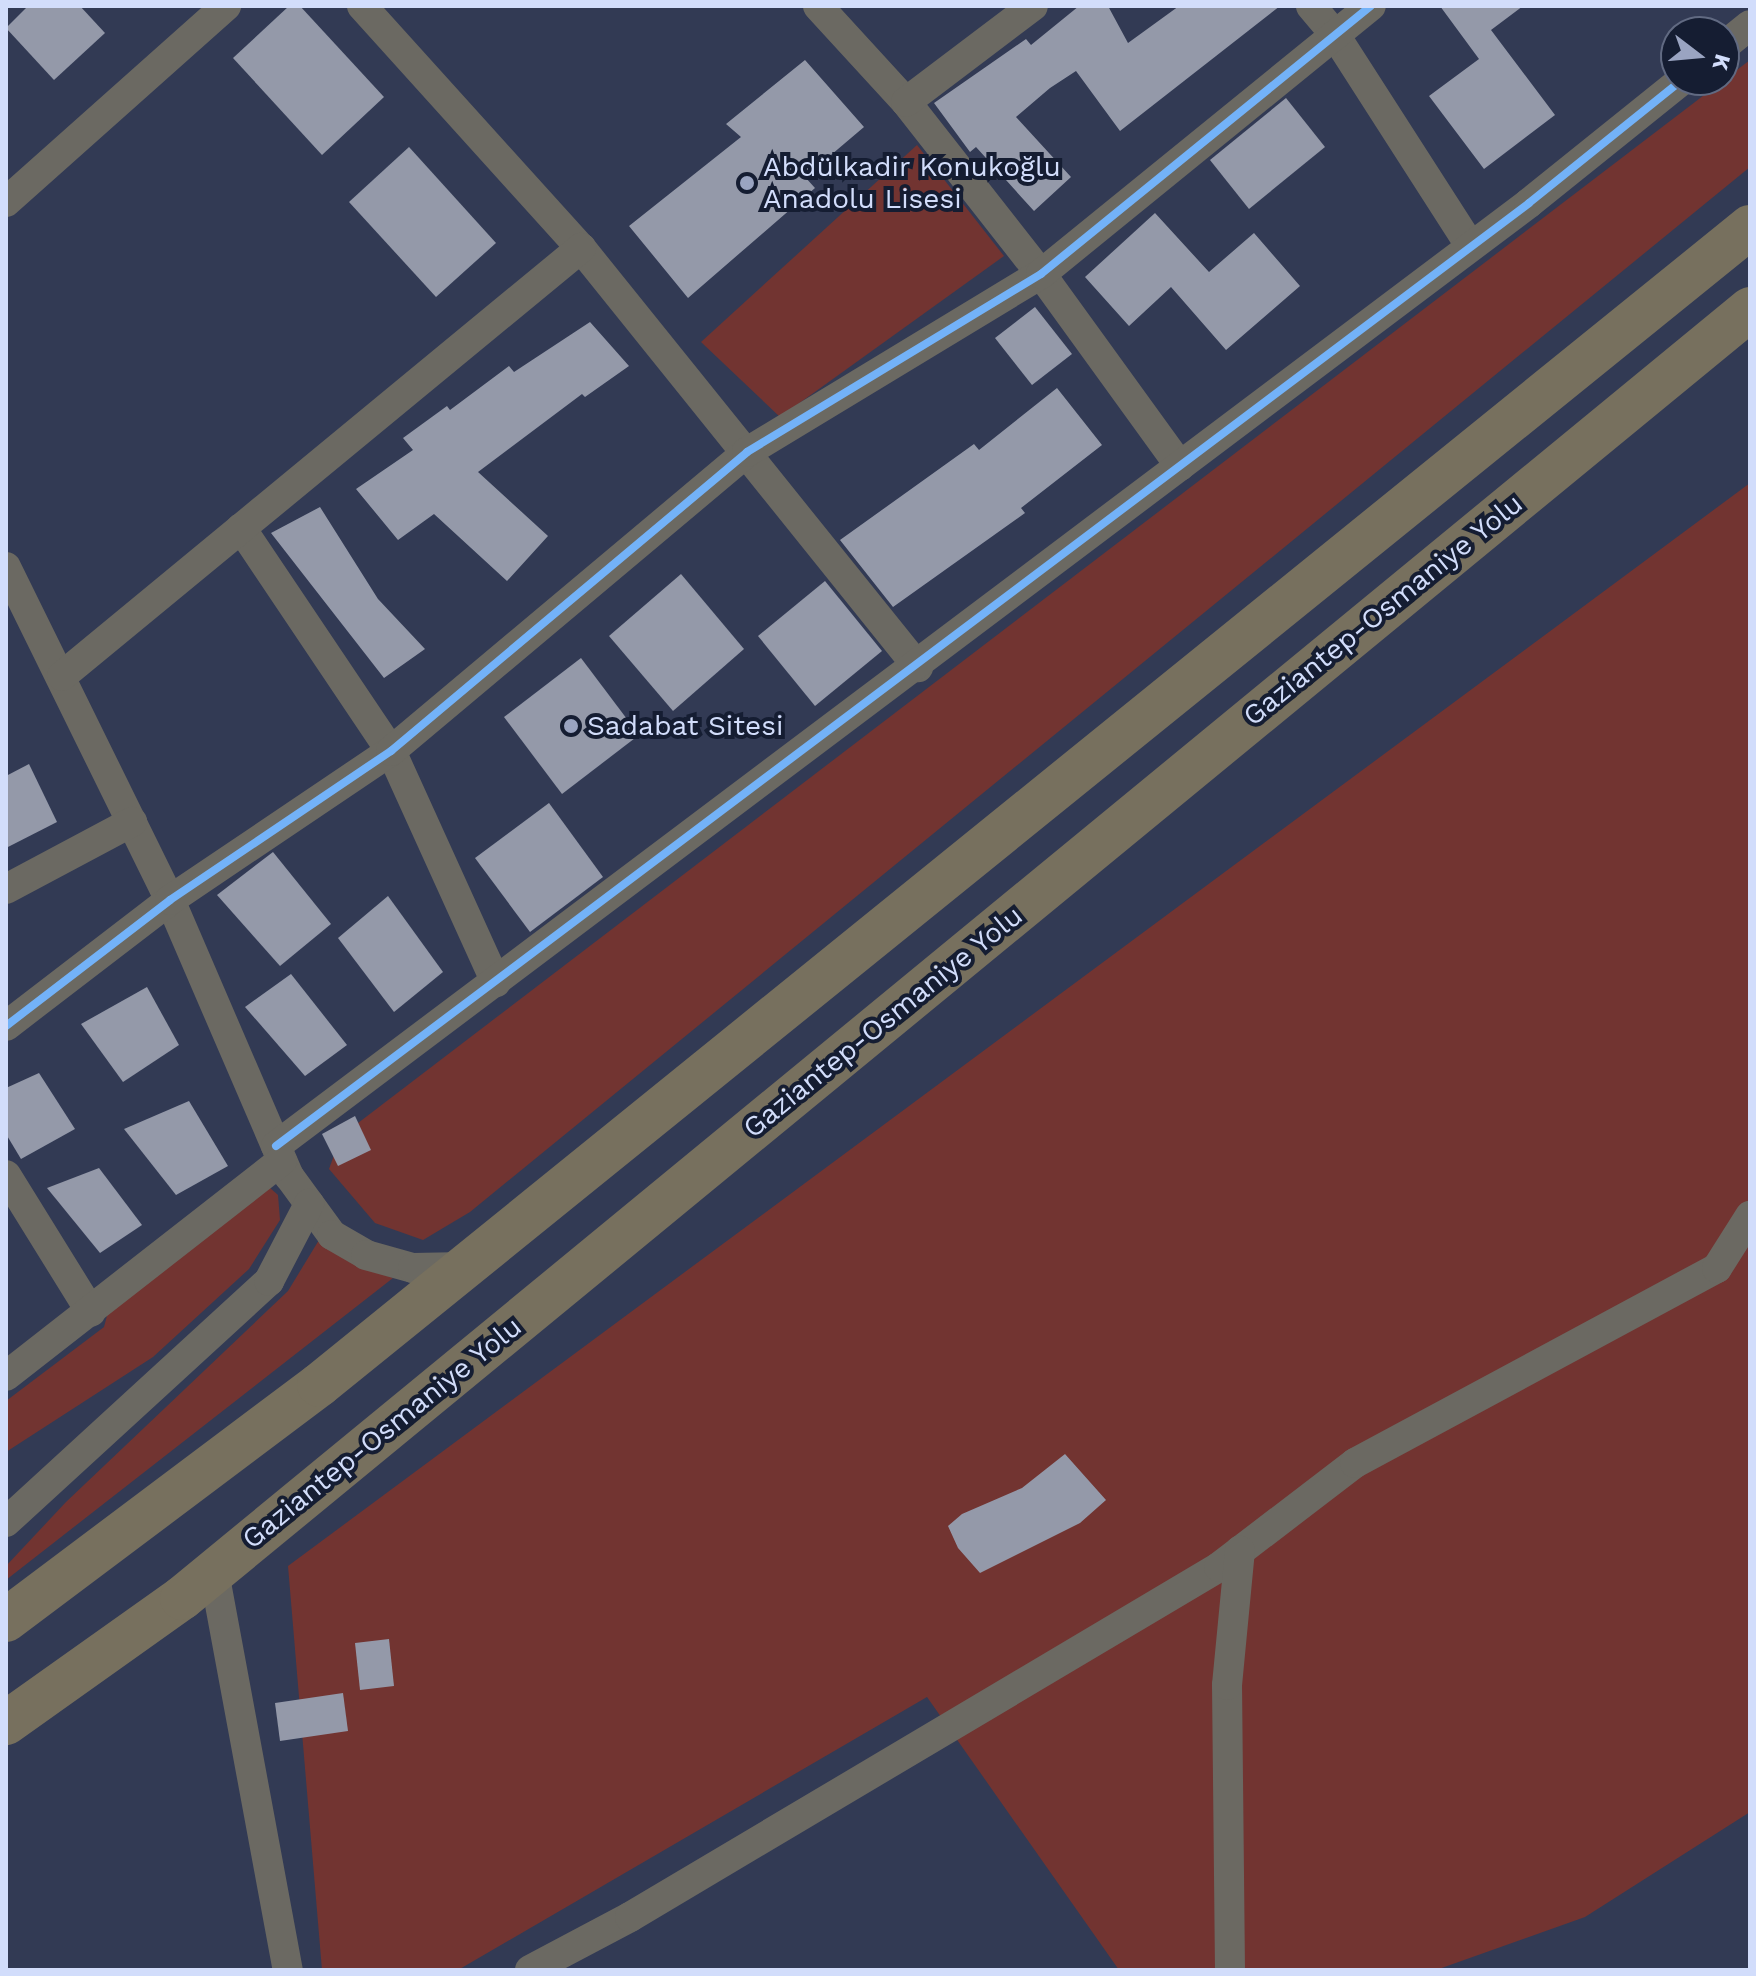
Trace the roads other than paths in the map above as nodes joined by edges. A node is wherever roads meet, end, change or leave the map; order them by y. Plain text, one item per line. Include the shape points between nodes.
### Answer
1 (226, 6) edge
2 (362, 6) edge
3 (818, 6) edge
4 (1033, 6) edge
5 (1311, 6) edge
6 (1371, 6) edge
7 (1335, 35) junction
8 (1661, 96) edge
9 (906, 102) junction
10 (6, 202) edge
11 (1750, 227) edge
12 (1470, 245) junction
13 (581, 248) junction
14 (1041, 274) junction
15 (1750, 309) edge
16 (747, 452) junction
17 (1180, 466) junction
18 (241, 528) junction
19 (6, 567) edge
20 (918, 667) junction
21 (62, 676) junction
22 (391, 751) junction
23 (132, 822) junction
24 (6, 889) edge
25 (170, 900) junction
26 (496, 982) junction
27 (6, 1026) edge
28 (279, 1153) junction
29 (6, 1175) edge
30 (309, 1204) junction
31 (1750, 1216) edge
32 (464, 1267) junction
33 (91, 1312) junction
34 (6, 1376) edge
35 (6, 1522) edge
36 (1240, 1551) junction
37 (214, 1572) junction
38 (6, 1620) edge
39 (6, 1723) edge
40 (288, 1970) edge
41 (530, 1970) edge
42 (1230, 1970) edge

1 - 10 street
2 - 13 street
3 - 9 street
4 - 9 street
5 - 7 street
6 - 7 street
7 - 12 street
7 - 14 street
8 - 12 street
9 - 14 street
11 - 32 highway
12 - 17 street
13 - 16 street
13 - 18 street
14 - 16 street
14 - 17 street
15 - 37 highway, Gaziantep-Osmaniye Yolu
16 - 20 street
16 - 22 street
17 - 20 street
18 - 21 street
18 - 22 street
19 - 21 street
20 - 26 street
21 - 23 street
22 - 25 street
22 - 26 street
23 - 24 street
23 - 25 street
25 - 27 street
25 - 28 street
26 - 28 street
28 - 30 street
28 - 33 street
29 - 33 street
30 - 32 street via 332,1235 366,1255 413,1268
30 - 35 street via 269,1281
31 - 36 street via 1717,1268 1355,1463
32 - 38 highway via 319,1385
33 - 34 street
36 - 41 street via 644,1909
36 - 42 street via 1227,1685
37 - 39 highway, Gaziantep-Osmaniye Yolu
37 - 40 street

